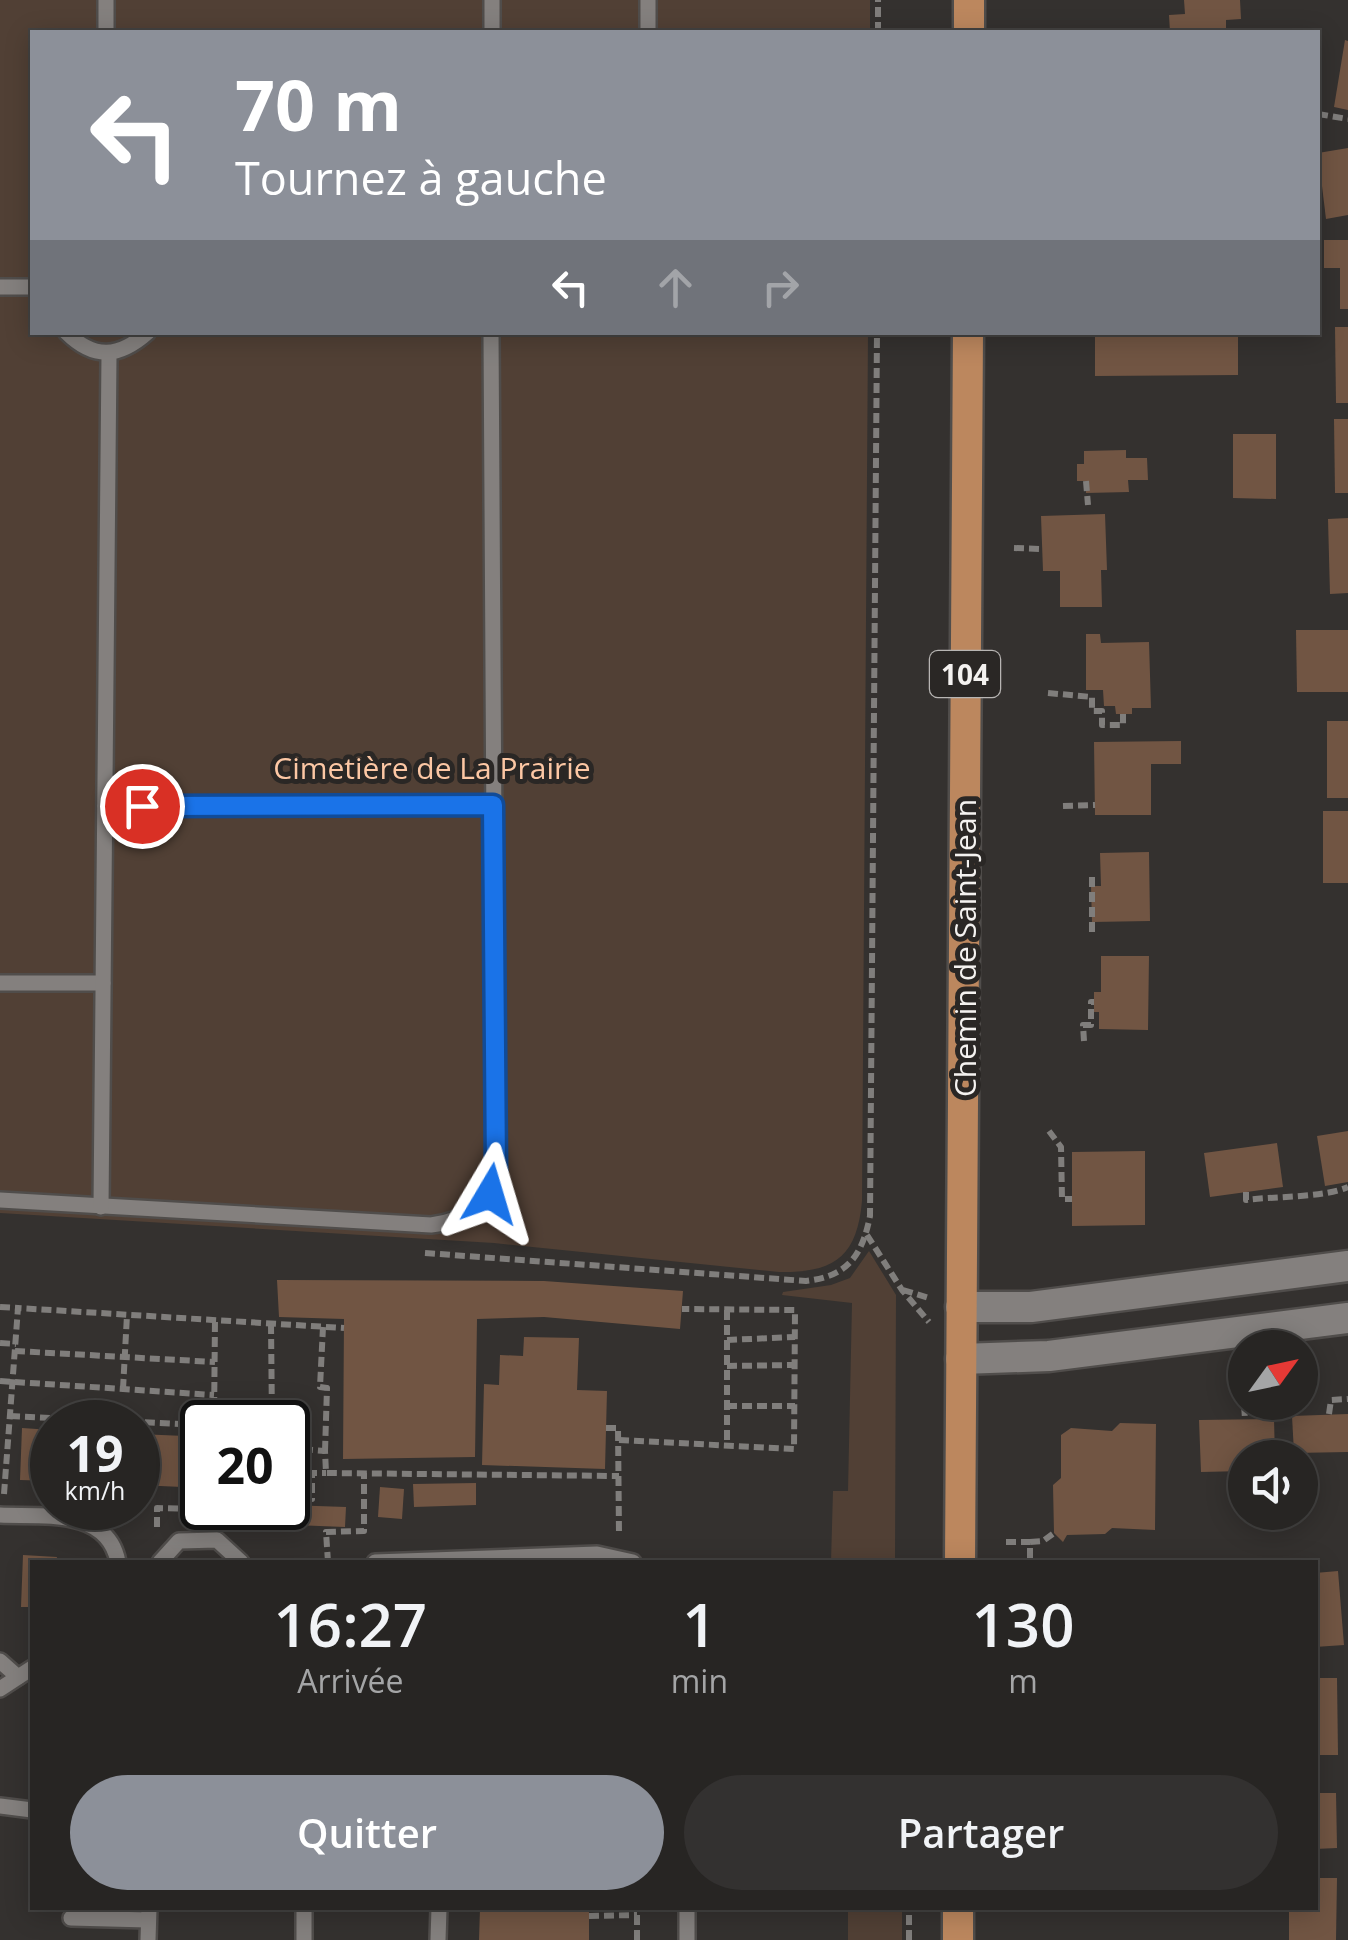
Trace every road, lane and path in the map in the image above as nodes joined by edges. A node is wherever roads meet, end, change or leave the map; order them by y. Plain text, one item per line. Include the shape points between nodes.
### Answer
1 (106, 0) edge
2 (492, 0) edge
3 (648, 0) edge
4 (878, 0) edge
5 (969, 0) edge
6 (106, 30) edge
7 (492, 30) edge
8 (648, 30) edge
9 (878, 30) edge
10 (969, 30) edge
11 (1320, 114) edge
12 (1348, 119) edge
13 (0, 287) edge
14 (30, 287) edge
15 (70, 335) edge
16 (145, 335) edge
17 (491, 335) edge
18 (877, 335) edge
19 (968, 335) edge
20 (109, 355) junction
21 (1086, 482) dead end
22 (1088, 505) dead end
23 (1014, 548) dead end
24 (1042, 549) dead end
25 (1048, 693) dead end
26 (1123, 714) dead end
27 (493, 805) junction
28 (1095, 805) dead end
29 (105, 806) junction
30 (1062, 806) dead end
31 (1096, 886) dead end
32 (1092, 933) dead end
33 (0, 983) edge
34 (103, 983) junction
35 (1094, 1002) dead end
36 (1084, 1041) dead end
37 (1049, 1131) dead end
38 (1348, 1187) edge
39 (1246, 1192) dead end
40 (0, 1200) edge
41 (1072, 1200) dead end
42 (101, 1207) junction
43 (866, 1234) junction
44 (417, 1253) dead end
45 (1348, 1266) edge
46 (902, 1290) dead end
47 (0, 1307) edge
48 (961, 1307) junction
49 (18, 1308) junction
50 (682, 1309) dead end
51 (727, 1310) junction
52 (127, 1315) junction
53 (1348, 1318) edge
54 (215, 1320) junction
55 (271, 1324) junction
56 (323, 1327) junction
57 (344, 1328) dead end
58 (795, 1337) junction
59 (727, 1340) junction
60 (0, 1344) edge
61 (15, 1348) junction
62 (123, 1357) junction
63 (961, 1359) junction
64 (214, 1362) junction
65 (794, 1365) junction
66 (728, 1366) junction
67 (0, 1382) edge
68 (13, 1382) junction
69 (123, 1389) junction
70 (214, 1395) junction
71 (1348, 1399) edge
72 (214, 1400) edge
73 (272, 1400) edge
74 (727, 1406) junction
75 (794, 1406) junction
76 (1329, 1414) dead end
77 (10, 1416) junction
78 (180, 1424) edge
79 (606, 1428) dead end
80 (619, 1440) junction
81 (727, 1446) junction
82 (4, 1448) edge
83 (310, 1449) edge
84 (325, 1450) junction
85 (326, 1473) junction
86 (364, 1474) junction
87 (619, 1476) junction
88 (310, 1499) edge
89 (2, 1515) edge
90 (619, 1522) dead end
91 (1054, 1533) dead end
92 (1006, 1542) dead end
93 (1030, 1542) junction
94 (117, 1560) edge
95 (162, 1560) edge
96 (239, 1560) edge
97 (328, 1560) edge
98 (457, 1560) edge
99 (625, 1560) edge
100 (960, 1560) edge
101 (1030, 1560) edge
102 (0, 1661) edge
103 (30, 1669) edge
104 (18, 1677) junction
105 (0, 1689) edge
106 (0, 1806) edge
107 (30, 1810) edge
108 (304, 1910) edge
109 (438, 1910) edge
110 (688, 1910) edge
111 (910, 1910) edge
112 (958, 1910) edge
113 (637, 1911) edge
114 (148, 1914) edge
115 (589, 1916) dead end
116 (71, 1918) dead end
117 (148, 1940) edge
118 (304, 1940) edge
119 (438, 1940) edge
120 (637, 1940) edge
121 (687, 1940) edge
122 (910, 1940) edge
123 (958, 1940) edge

1 - 6 lane
2 - 7 lane
3 - 8 lane
4 - 9 path
5 - 10 main road
11 - 12 path
13 - 14 lane
15 - 20 lane
16 - 20 lane
17 - 27 lane
18 - 43 path
19 - 48 main road, Chemin de Saint-Jean / 104
20 - 29 lane
21 - 22 path
23 - 24 path
25 - 26 path via 1092,697 1102,725 1123,725
27 - 29 lane
27 - 42 lane via 496,1170 490,1194 447,1223 431,1225
28 - 30 path
29 - 34 lane
31 - 32 path via 1096,877
33 - 34 lane
34 - 42 lane
35 - 36 path
37 - 41 path via 1061,1147 1062,1199
38 - 39 path via 1246,1200
40 - 42 lane
43 - 44 path via 845,1270 806,1280
43 - 46 path
45 - 48 street via 1031,1307
47 - 49 path
48 - 63 main road, Chemin de Saint-Jean / 104
49 - 52 path
49 - 61 path
50 - 51 path
51 - 58 path via 794,1310
51 - 59 path
52 - 54 path
52 - 62 path
53 - 63 street via 1050,1356
54 - 55 path
54 - 64 path
55 - 56 path
55 - 73 path
56 - 57 path
56 - 84 path
58 - 59 path
58 - 65 path
59 - 66 path
60 - 61 path
61 - 62 path
61 - 68 path
62 - 64 path
62 - 69 path
63 - 100 main road, Chemin de Saint-Jean / 104
64 - 70 path
65 - 66 path
65 - 75 path
66 - 74 path
67 - 68 path
68 - 69 path
68 - 77 path
69 - 70 path
70 - 72 path
71 - 76 path via 1331,1400
74 - 75 path
74 - 81 path
75 - 81 path via 794,1449
77 - 78 path
77 - 82 path
79 - 80 path via 618,1428
80 - 81 path
80 - 87 path
82 - 89 path
83 - 84 path
84 - 85 path
85 - 86 path
85 - 88 path via 312,1472
86 - 87 path
86 - 97 path via 364,1531 326,1532
87 - 90 path
89 - 94 lane via 91,1523 109,1538
91 - 93 path
92 - 93 path
93 - 101 path
95 - 96 lane via 179,1541 217,1540
98 - 99 lane via 597,1554
102 - 104 lane
103 - 104 lane
104 - 105 lane
106 - 107 lane
108 - 118 lane
109 - 119 lane
110 - 121 lane
111 - 122 path
112 - 123 main road
113 - 115 path
113 - 120 path
114 - 116 lane
114 - 117 lane

